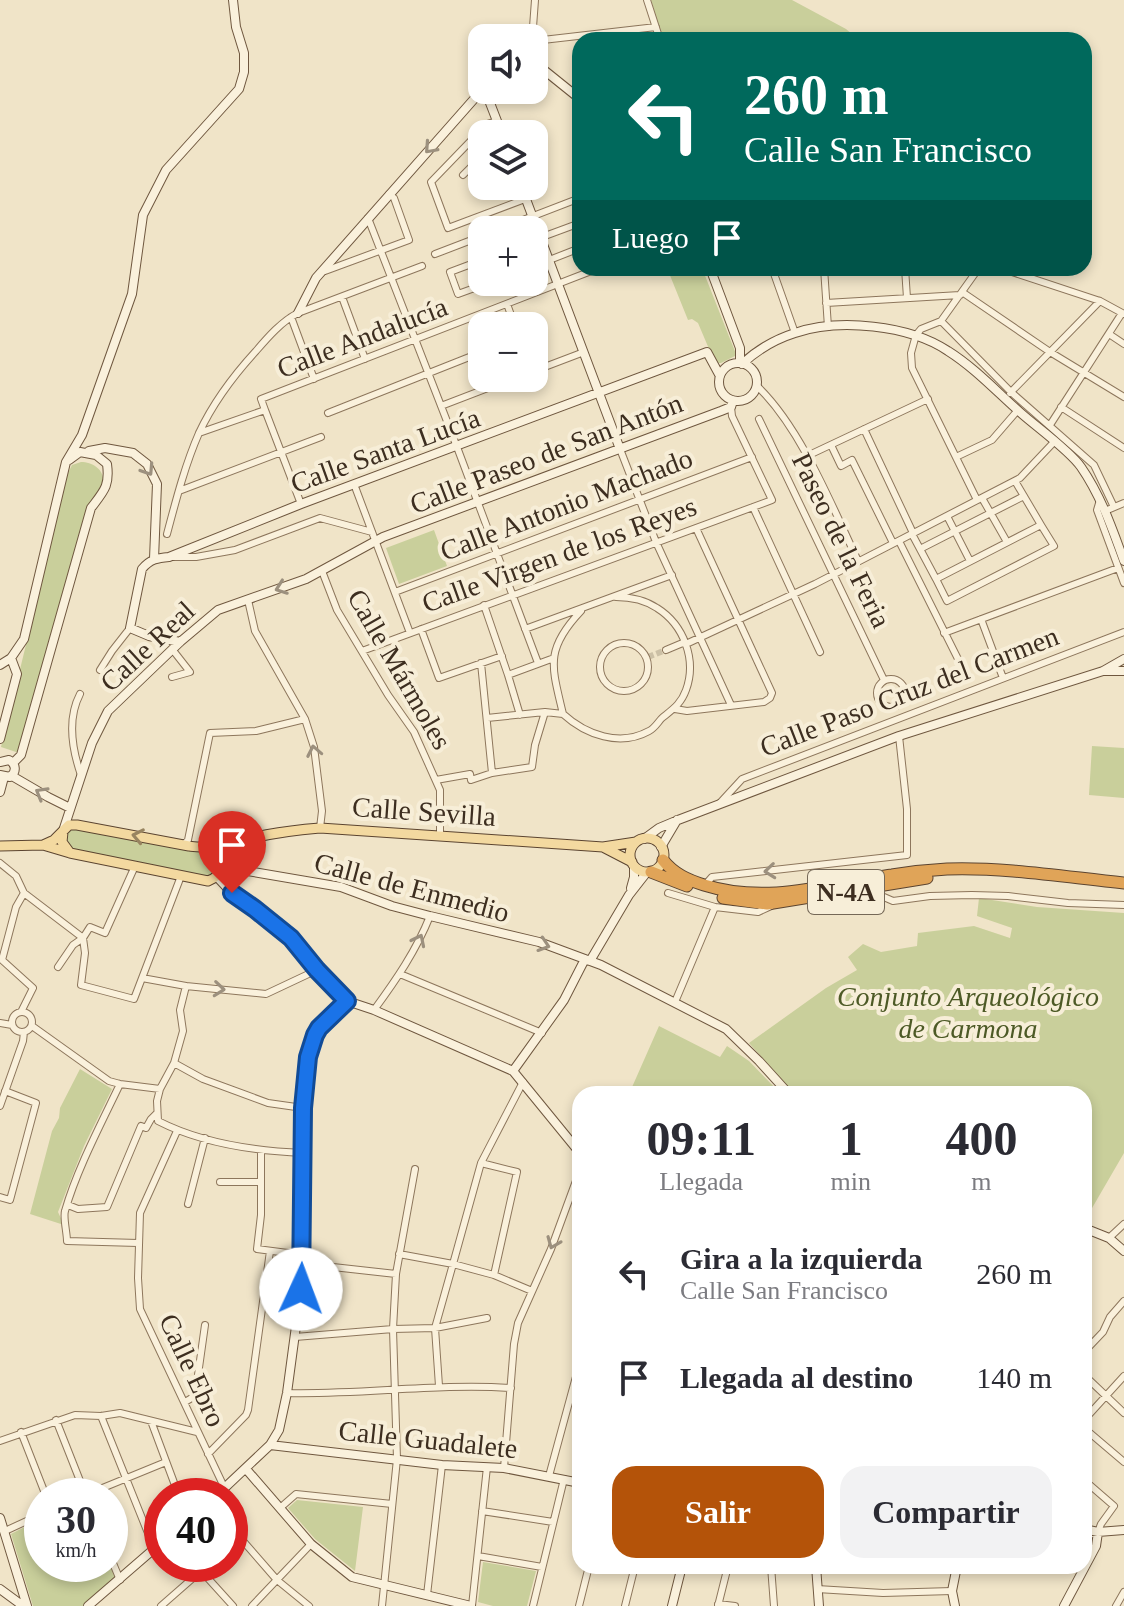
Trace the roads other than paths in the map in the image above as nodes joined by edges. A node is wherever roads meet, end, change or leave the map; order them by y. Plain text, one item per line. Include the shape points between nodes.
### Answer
1 (233, 0) edge
2 (535, 0) edge
3 (647, 0) edge
4 (533, 24) edge
5 (656, 27) junction
6 (612, 32) edge
7 (658, 32) edge
8 (572, 37) edge
9 (548, 39) edge
10 (548, 73) edge
11 (572, 93) edge
12 (471, 104) edge
13 (468, 144) edge
14 (468, 170) edge
15 (463, 175) dead end
16 (389, 194) junction
17 (522, 200) edge
18 (525, 200) edge
19 (572, 201) edge
20 (532, 216) joint
21 (368, 218) junction
22 (572, 226) edge
23 (548, 235) edge
24 (468, 241) edge
25 (380, 250) junction
26 (572, 251) edge
27 (435, 254) dead end
28 (549, 260) joint
29 (468, 265) edge
30 (422, 266) dead end
31 (321, 272) junction
32 (578, 276) edge
33 (713, 276) edge
34 (775, 276) edge
35 (824, 276) edge
36 (906, 276) edge
37 (973, 276) edge
38 (1024, 276) edge
39 (391, 278) junction
40 (559, 283) junction
41 (468, 290) edge
42 (961, 293) junction
43 (342, 297) junction
44 (907, 298) junction
45 (1100, 301) junction
46 (826, 303) junction
47 (507, 304) junction
48 (510, 312) edge
49 (1123, 313) edge
50 (294, 315) junction
51 (941, 321) junction
52 (828, 327) junction
53 (795, 333) junction
54 (1109, 334) junction
55 (916, 335) junction
56 (415, 340) junction
57 (1124, 344) edge
58 (584, 352) junction
59 (1050, 352) junction
60 (468, 357) edge
61 (365, 359) junction
62 (741, 363) junction
63 (548, 366) edge
64 (1085, 371) junction
65 (428, 373) junction
66 (720, 376) junction
67 (314, 379) junction
68 (757, 386) junction
69 (478, 392) edge
70 (600, 392) junction
71 (1008, 395) junction
72 (1124, 397) edge
73 (928, 399) junction
74 (732, 404) junction
75 (441, 406) junction
76 (1061, 407) junction
77 (265, 410) junction
78 (1018, 410) junction
79 (328, 413) dead end
80 (759, 419) dead end
81 (1050, 425) junction
82 (864, 429) junction
83 (199, 433) junction
84 (321, 437) dead end
85 (1054, 442) junction
86 (831, 445) junction
87 (457, 447) junction
88 (1124, 448) edge
89 (620, 449) junction
90 (117, 450) junction
91 (80, 452) junction
92 (281, 452) junction
93 (807, 456) junction
94 (752, 457) junction
95 (956, 457) junction
96 (66, 462) junction
97 (109, 478) junction
98 (1015, 481) junction
99 (354, 484) junction
100 (178, 492) junction
101 (1024, 496) junction
102 (979, 499) junction
103 (640, 500) junction
104 (772, 500) joint
105 (1100, 500) junction
106 (478, 503) junction
107 (1124, 503) edge
108 (301, 504) junction
109 (753, 507) junction
110 (1110, 509) junction
111 (990, 513) junction
112 (947, 516) junction
113 (1041, 525) junction
114 (696, 528) junction
115 (955, 531) junction
116 (913, 533) junction
117 (167, 534) dead end
118 (374, 537) junction
119 (656, 542) junction
120 (896, 542) junction
121 (1007, 542) junction
122 (920, 549) junction
123 (497, 553) junction
124 (169, 557) junction
125 (154, 559) junction
126 (858, 561) junction
127 (970, 561) junction
128 (1121, 564) edge
129 (322, 571) junction
130 (833, 574) junction
131 (672, 575) junction
132 (936, 579) junction
133 (1124, 583) edge
134 (395, 592) junction
135 (793, 594) junction
136 (513, 595) junction
137 (616, 597) junction
138 (248, 600) junction
139 (484, 605) junction
140 (584, 608) junction
141 (738, 619) junction
142 (981, 619) junction
143 (130, 628) junction
144 (421, 629) junction
145 (525, 629) junction
146 (1124, 632) edge
147 (410, 633) junction
148 (944, 633) junction
149 (700, 637) junction
150 (686, 643) junction
151 (176, 646) junction
152 (666, 650) tunnel mouth
153 (362, 651) junction
154 (820, 652) dead end
155 (502, 656) junction
156 (11, 658) junction
157 (554, 658) junction
158 (647, 658) joint
159 (1124, 659) edge
160 (959, 661) dead end
161 (481, 663) junction
162 (538, 663) junction
163 (0, 665) edge
164 (100, 670) dead end
165 (1103, 671) junction
166 (1124, 671) edge
167 (508, 675) junction
168 (172, 677) dead end
169 (1003, 678) junction
170 (884, 680) junction
171 (80, 694) dead end
172 (731, 705) junction
173 (895, 707) junction
174 (675, 709) junction
175 (545, 712) junction
176 (563, 714) junction
177 (520, 715) junction
178 (487, 718) junction
179 (900, 718) junction
180 (305, 719) junction
181 (899, 736) junction
182 (0, 739) edge
183 (0, 749) edge
184 (4, 762) edge
185 (492, 773) junction
186 (81, 775) junction
187 (5, 776) edge
188 (436, 780) junction
189 (0, 792) edge
190 (719, 804) junction
191 (70, 808) junction
192 (678, 820) junction
193 (320, 828) junction
194 (63, 832) junction
195 (440, 836) junction
196 (640, 841) junction
197 (184, 843) junction
198 (43, 845) junction
199 (0, 846) edge
200 (603, 847) junction
201 (661, 847) junction
202 (70, 853) junction
203 (221, 858) junction
204 (663, 860) junction
205 (0, 863) edge
206 (838, 863) junction
207 (633, 864) junction
208 (135, 866) junction
209 (649, 872) junction
210 (181, 876) junction
211 (1047, 876) junction
212 (218, 878) junction
213 (1124, 883) edge
214 (705, 885) junction
215 (839, 885) junction
216 (861, 889) junction
217 (880, 890) junction
218 (788, 892) junction
219 (24, 893) junction
220 (668, 893) dead end
221 (629, 895) junction
222 (777, 903) junction
223 (1124, 905) edge
224 (715, 907) junction
225 (430, 916) junction
226 (83, 938) junction
227 (2, 960) edge
228 (588, 960) junction
229 (58, 967) dead end
230 (317, 970) junction
231 (400, 974) junction
232 (142, 978) junction
233 (186, 986) junction
234 (347, 1001) junction
235 (675, 1002) junction
236 (374, 1010) junction
237 (21, 1012) junction
238 (0, 1023) edge
239 (12, 1025) junction
240 (32, 1026) junction
241 (24, 1032) junction
242 (542, 1033) junction
243 (174, 1063) junction
244 (513, 1071) junction
245 (523, 1082) junction
246 (120, 1084) junction
247 (782, 1086) edge
248 (160, 1089) junction
249 (5, 1091) junction
250 (0, 1106) edge
251 (303, 1108) junction
252 (157, 1113) junction
253 (177, 1131) junction
254 (205, 1138) junction
255 (572, 1143) edge
256 (261, 1151) junction
257 (303, 1153) junction
258 (481, 1163) junction
259 (415, 1169) dead end
260 (220, 1182) dead end
261 (260, 1182) junction
262 (572, 1192) edge
263 (0, 1197) edge
264 (188, 1204) dead end
265 (68, 1205) junction
266 (1124, 1224) edge
267 (1092, 1231) edge
268 (1109, 1238) junction
269 (138, 1243) junction
270 (270, 1251) junction
271 (1124, 1251) edge
272 (399, 1254) junction
273 (303, 1255) junction
274 (453, 1264) junction
275 (396, 1274) junction
276 (494, 1275) junction
277 (532, 1291) junction
278 (1124, 1301) edge
279 (487, 1318) dead end
280 (205, 1325) dead end
281 (435, 1328) junction
282 (393, 1329) junction
283 (295, 1337) junction
284 (1092, 1344) edge
285 (1124, 1376) edge
286 (1092, 1383) edge
287 (439, 1386) junction
288 (511, 1388) junction
289 (396, 1389) junction
290 (572, 1391) edge
291 (287, 1393) junction
292 (1106, 1397) junction
293 (185, 1402) junction
294 (1092, 1412) edge
295 (1124, 1413) edge
296 (101, 1416) junction
297 (56, 1420) junction
298 (151, 1420) junction
299 (21, 1432) junction
300 (197, 1432) junction
301 (1092, 1435) edge
302 (0, 1441) edge
303 (270, 1445) junction
304 (208, 1454) junction
305 (397, 1459) junction
306 (166, 1462) junction
307 (1124, 1462) edge
308 (442, 1465) junction
309 (487, 1467) junction
310 (504, 1468) junction
311 (246, 1469) junction
312 (549, 1476) junction
313 (39, 1478) edge
314 (78, 1478) edge
315 (126, 1478) joint
316 (172, 1478) edge
317 (220, 1478) edge
318 (237, 1478) edge
319 (564, 1479) junction
320 (572, 1481) edge
321 (128, 1482) edge
322 (1092, 1487) edge
323 (392, 1504) junction
324 (280, 1508) junction
325 (482, 1511) junction
326 (144, 1516) edge
327 (0, 1518) edge
328 (24, 1522) edge
329 (553, 1522) junction
330 (1124, 1530) edge
331 (5, 1531) junction
332 (1092, 1531) edge
333 (1098, 1532) junction
334 (311, 1544) junction
335 (248, 1547) edge
336 (1092, 1554) edge
337 (478, 1556) junction
338 (144, 1558) edge
339 (542, 1567) junction
340 (128, 1573) edge
341 (587, 1574) edge
342 (633, 1574) edge
343 (680, 1574) edge
344 (726, 1574) edge
345 (772, 1574) edge
346 (816, 1574) edge
347 (955, 1574) edge
348 (1081, 1574) edge
349 (277, 1580) junction
350 (118, 1582) edge
351 (188, 1582) edge
352 (210, 1582) edge
353 (384, 1584) junction
354 (0, 1589) edge
355 (817, 1589) junction
356 (952, 1591) junction
357 (1124, 1592) edge
358 (427, 1595) junction
359 (230, 1605) edge
360 (718, 1605) edge
361 (27, 1606) edge
362 (88, 1606) edge
363 (161, 1606) edge
364 (252, 1606) edge
365 (309, 1606) edge
366 (382, 1606) edge
367 (471, 1606) edge
368 (533, 1606) edge
369 (579, 1606) edge
370 (625, 1606) edge
371 (672, 1606) edge
372 (735, 1606) edge
373 (774, 1606) edge
374 (819, 1606) edge
375 (955, 1606) edge
376 (1064, 1606) edge
377 (1116, 1606) edge

1 - 96 street via 244,53 239,89 166,170 143,215 132,294 82,435
2 - 4 street
3 - 5 street
5 - 6 street
5 - 7 street
8 - 9 street
10 - 11 street
12 -> 16 street
13 - 17 street via 431,182 448,228
14 - 15 street
16 - 21 street
16 - 25 street via 409,240
18 - 20 street
19 - 20 street
21 - 25 street
21 - 31 street
22 - 23 street
24 - 27 street
25 - 31 street
25 - 39 street
26 - 28 street
28 - 40 street
29 - 41 street via 450,272 458,294
30 - 39 street
31 - 50 street
32 - 40 street, Calle Andalucía
33 - 62 street
34 - 53 street
35 - 46 street
36 - 44 street
37 - 42 street
38 - 45 street
39 - 43 street
39 - 56 street
40 - 47 street, Calle Andalucía
40 - 58 street
42 - 44 street
42 - 51 street
42 - 59 street
43 - 50 street
43 - 61 street
44 - 46 street
45 - 49 street
45 - 59 street
46 - 52 street
47 - 48 street
47 - 56 street, Calle Andalucía
49 - 54 street
50 - 67 street
50 - 83 street via 237,372
51 - 55 street
51 - 71 street
52 - 53 street
52 - 55 street via 863,326
53 - 62 street
54 - 57 street
54 - 64 street
55 - 71 street via 948,351
55 - 73 street via 912,368
56 - 61 street, Calle Andalucía
56 - 65 street
58 - 63 street
58 - 70 street
59 - 64 street
59 - 71 street
60 - 65 street
61 - 67 street, Calle Andalucía
62 - 66 street via 727,366
62 - 68 street via 752,370
64 - 72 street
64 - 76 street
65 - 75 street
65 - 79 street
66 - 70 street, Calle Santa Lucía via 707,352
66 - 74 street via 720,389
67 - 77 street, Calle Andalucía via 261,399
68 - 74 street via 745,400
68 - 93 street, Paseo de la Feria
69 - 75 street
70 - 87 street, Calle Santa Lucía
70 - 89 street
71 - 78 street
71 - 81 street
73 - 82 street
73 - 95 street
74 - 89 street, Calle Paseo de San Antón
74 - 94 street, Paseo de la Feria via 732,416
75 - 87 street
76 - 81 street
76 - 88 street
77 - 83 street, Calle Andalucía
77 - 92 street
78 - 85 street
78 - 95 street via 992,440
80 - 130 street, Paseo de la Feria
81 - 110 street via 1094,465
82 - 86 street
82 - 116 street
83 - 100 street
84 - 92 street
85 - 98 street
85 - 105 street via 1078,463
86 - 93 street
86 - 120 street via 841,466 852,460
87 - 99 street, Calle Santa Lucía
87 - 106 street
89 - 103 street
89 - 106 street, Calle Paseo de San Antón
90 - 91 street
90 - 97 street
90 -> 125 street via 133,453 147,464 157,484
91 - 96 street
91 - 97 street via 107,464
92 - 100 street
92 - 108 street
93 - 126 street, Paseo de la Feria
94 - 103 street, Calle Antonio Machado
94 - 104 street, Paseo de la Feria
95 - 102 street
96 - 156 street via 24,639
97 - 184 street via 91,508 21,755
98 - 101 street
98 - 102 street
99 - 108 street, Calle Santa Lucía
99 - 118 street
100 - 117 street
101 - 111 street
101 - 113 street
102 - 111 street
102 - 112 street
103 - 119 street
103 - 123 street, Calle Antonio Machado
104 - 109 street, Calle Virgen de los Reyes
105 - 110 street
105 - 128 street via 1097,510
106 - 118 street, Calle Paseo de San Antón
106 - 123 street
107 - 110 street
108 - 124 street, Calle Santa Lucía
109 - 114 street, Calle Virgen de los Reyes
109 - 135 street
110 - 128 street
111 - 115 street
111 - 121 street
112 - 115 street
112 - 116 street
113 - 121 street
113 - 132 street via 1054,546 947,601
114 - 119 street, Calle Virgen de los Reyes
114 - 141 street
115 - 122 street
115 - 127 street
116 - 120 street
116 - 122 street
118 - 124 street via 320,518 235,550
118 - 129 street, Calle Real
118 - 134 street
119 - 131 street
119 - 136 street, Calle Virgen de los Reyes
120 - 126 street
120 - 148 street
121 - 127 street
122 - 132 street
123 - 134 street, Calle Antonio Machado
123 - 136 street
124 - 125 street, Calle Santa Lucía
125 - 143 street via 142,569
126 - 130 street
127 - 132 street
128 - 133 street
128 - 142 street
129 -> 138 street, Calle Real
129 - 153 street, Calle Mármoles via 337,610
130 - 135 street
130 - 170 street, Paseo de la Feria
131 - 137 street
131 - 149 street
134 - 147 street
135 - 141 street
135 - 154 street
136 - 139 street, Calle Virgen de los Reyes
136 - 145 street
137 - 140 street
137 - 150 street via 659,609
138 - 151 street, Calle Real via 218,610
138 - 180 street via 255,631
139 - 144 street, Calle Virgen de los Reyes
139 - 155 street
140 - 145 street
140 - 157 street via 564,632
141 - 149 street
141 - 172 street via 772,693 764,702
142 - 148 street
142 - 169 street
143 - 151 street
143 - 164 street
144 - 147 street, Calle Virgen de los Reyes
144 - 161 street via 439,678
145 - 162 street
146 - 169 street, Calle Paso Cruz del Carmen
147 - 153 street, Calle Virgen de los Reyes
148 - 160 street
149 - 150 street
149 - 172 street
150 - 152 street
150 - 174 street via 688,682
151 - 168 street via 190,672
151 - 186 street, Calle Real via 108,711
153 - 188 street, Calle Mármoles via 414,732
155 - 161 street
155 - 167 street
156 - 163 street
156 - 182 street via 17,674
157 - 162 street
157 - 176 street
158 - 158 street via 633,646 616,645 603,656 601,673 613,688 630,690 644,680
159 - 165 street
161 - 178 street
162 - 167 street
165 - 166 street
165 - 181 street
167 - 177 street
169 - 179 street, Calle Paso Cruz del Carmen
170 - 173 street via 878,687 879,701
170 - 173 street via 898,680 905,688 905,697
171 - 186 street via 72,725
172 - 174 street
173 - 179 street
174 - 176 street via 649,731 618,738 591,733
175 - 176 street
175 - 177 street
175 - 185 street via 532,767
177 - 178 street
178 - 185 street
179 - 190 street, Calle Paso Cruz del Carmen via 742,779
193 -> 180 street via 314,747
180 - 197 street via 256,731 210,733
181 - 190 street
181 - 206 street via 907,855
183 - 184 street
184 - 187 street via 15,771
185 - 188 street via 471,780 470,774
186 - 191 street, Calle Real
187 - 189 street
191 -> 187 street
188 - 195 street, Calle Mármoles
190 - 192 street
191 - 194 street, Calle Real
192 - 196 street
192 - 201 street
193 - 195 main road, Calle Sevilla
193 - 203 main road, Calle Sevilla via 242,839
197 -> 194 main road via 77,825
194 - 198 main road
194 - 202 main road via 62,842
195 - 200 main road, Calle Sevilla
196 - 200 main road
196 - 201 main road via 654,840
196 - 207 main road via 631,852
197 - 203 main road
198 - 199 main road
198 - 202 main road
200 - 207 main road
201 - 204 main road
202 - 208 main road
203 - 212 main road
203 - 225 street, Calle de Enmedio via 341,887
204 - 209 main road
204 - 214 highway, N-4A via 677,874
205 - 219 street via 16,876
206 -> 214 street via 712,877
206 - 215 street
207 - 209 main road
207 - 221 street
208 - 210 main road
208 - 226 street via 105,933 90,927
209 - 221 street
209 - 222 highway, N-4A via 725,898
210 - 212 main road
210 - 232 street
211 - 213 highway, N-4A
211 - 215 highway, N-4A via 948,869
211 - 217 highway, N-4A via 949,876
212 - 230 street via 291,938
214 - 218 highway, N-4A via 747,894
215 - 218 highway, N-4A
216 - 217 highway, N-4A
216 - 217 street via 869,908
216 - 222 highway, N-4A
217 - 223 street via 893,901 972,895
218 - 222 street
219 - 226 street
219 - 227 street
220 - 224 street
221 - 228 street
222 - 224 street via 758,912
224 - 235 street
225 -> 228 street, Calle de Enmedio via 539,942
231 -> 225 street
226 - 229 street
226 - 232 street via 81,985 134,999
227 - 237 street via 33,988
228 - 235 street, Calle de Enmedio
228 - 242 street
233 -> 230 street via 266,994
230 - 234 street
231 - 236 street
231 - 242 street
232 - 233 street
233 - 243 street
234 - 236 street
234 - 251 street via 315,1035
235 - 247 street, Calle de Enmedio via 726,1029
236 - 244 street
237 - 239 street
237 - 240 street via 30,1016
238 - 239 street
239 - 241 street
240 - 241 street
240 - 246 street
241 - 249 street
242 - 244 street
243 - 248 street
243 - 251 street via 268,1103
244 - 245 street
245 - 255 street
245 - 258 street
246 - 248 street
246 - 265 street
248 - 252 street
249 - 250 street
249 - 263 street via 36,1103 10,1200
251 - 257 street
252 - 253 street via 158,1121
252 - 265 street via 146,1128 141,1126 107,1207
253 - 254 street
253 - 269 street, Calle Ebro via 140,1213
254 - 256 street
254 - 264 street
256 - 257 street
256 - 261 street
257 - 273 street
258 - 274 street
258 - 276 street via 517,1172
259 - 272 street
260 - 261 street
261 - 270 street via 257,1249
262 -> 277 street
265 - 269 street via 67,1241
266 - 268 street
267 - 268 street
268 - 271 street
269 - 293 street, Calle Ebro via 140,1309
270 - 273 street
270 - 304 street via 248,1410
272 - 274 street
272 - 275 street
273 - 275 street via 333,1267
273 - 283 street
274 - 276 street
274 - 281 street
275 - 282 street
276 - 277 street
277 - 288 street via 518,1323
278 - 284 street
279 - 281 street
280 - 293 street via 195,1396
281 - 282 street
281 - 287 street
282 - 283 street
282 - 289 street
283 - 291 street
285 - 292 street
286 - 292 street
287 - 288 street
287 - 289 street
288 - 310 street
289 - 291 street
289 - 305 street
290 - 312 street
291 - 303 street
292 - 294 street
292 - 295 street
293 - 300 street, Calle Ebro
296 - 297 street
296 - 298 street via 120,1413
296 - 315 street
297 - 299 street
297 - 314 street
298 - 300 street
298 - 306 street
299 - 302 street
299 - 313 street
300 - 304 street, Calle Ebro
301 - 307 street
303 - 305 street, Calle Guadalete
303 - 311 street
304 - 317 street, Calle Ebro
305 - 308 street, Calle Guadalete
305 - 323 street
306 - 315 street
306 - 316 street
308 - 309 street, Calle Guadalete
308 - 358 street
309 - 310 street, Calle Guadalete
309 - 325 street
310 - 312 street, Calle Guadalete
311 - 318 street
311 - 324 street
312 - 319 street, Calle Guadalete
319 - 320 street, Calle Guadalete
319 - 329 street
321 - 326 street
322 - 333 street via 1114,1506
323 - 324 street via 296,1494
323 - 353 street
324 - 334 street
325 - 329 street
325 - 337 street
327 - 331 street
328 - 331 street
329 - 339 street
330 - 333 street
331 - 361 street
332 - 333 street
333 - 336 street
334 - 349 street
334 - 353 street via 352,1577
335 - 349 street
337 - 339 street
337 - 367 street
338 - 340 street
339 - 368 street
341 - 369 street
342 - 370 street
343 - 371 street
344 - 360 street
345 - 373 street
346 - 355 street
347 - 356 street
348 - 376 street
349 - 364 street
349 - 365 street
350 - 362 street
351 - 363 street
352 - 359 street
353 - 358 street
353 - 366 street
354 - 361 street
355 - 356 street
355 - 374 street
356 - 375 street
357 - 377 street
358 - 367 street
360 - 372 street

